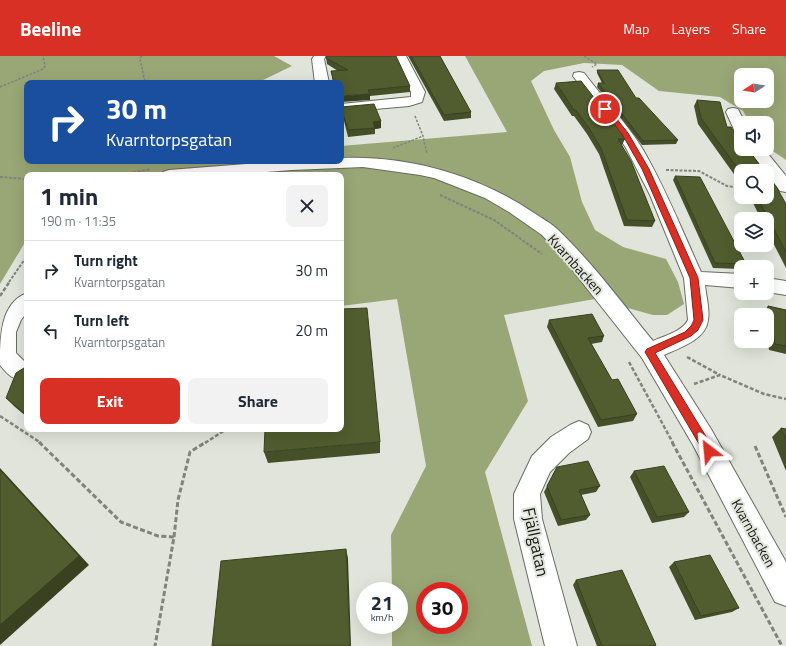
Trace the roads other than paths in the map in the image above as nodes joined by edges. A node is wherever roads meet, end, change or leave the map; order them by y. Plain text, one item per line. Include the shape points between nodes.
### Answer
1 (320, 56) edge
2 (400, 56) edge
3 (579, 76) dead end
4 (322, 80) edge
5 (344, 108) edge
6 (733, 112) dead end
7 (735, 116) edge
8 (762, 156) edge
9 (344, 163) edge
10 (320, 164) edge
11 (210, 172) edge
12 (786, 187) edge
13 (694, 278) junction
14 (734, 281) edge
15 (774, 286) edge
16 (786, 288) edge
17 (24, 302) edge
18 (650, 352) junction
19 (20, 371) edge
20 (579, 432) dead end
21 (786, 591) edge
22 (561, 646) edge

1 - 4 street via 318,59
2 - 5 street via 418,92 417,99 409,102
3 - 13 street via 625,133 646,169
6 - 7 street
8 - 12 street
9 - 18 street, Kvarnbacken via 363,162 420,170 468,184 515,208 548,231 566,249
10 - 11 street, Kvarnbacken
13 - 14 street
13 - 18 street via 698,320 695,328
15 - 16 street
17 - 19 street via 18,306 2,341 6,356
18 - 21 street, Kvarnbacken via 702,437
20 - 22 street, Fjällgatan via 560,445 541,464 527,494 528,519

